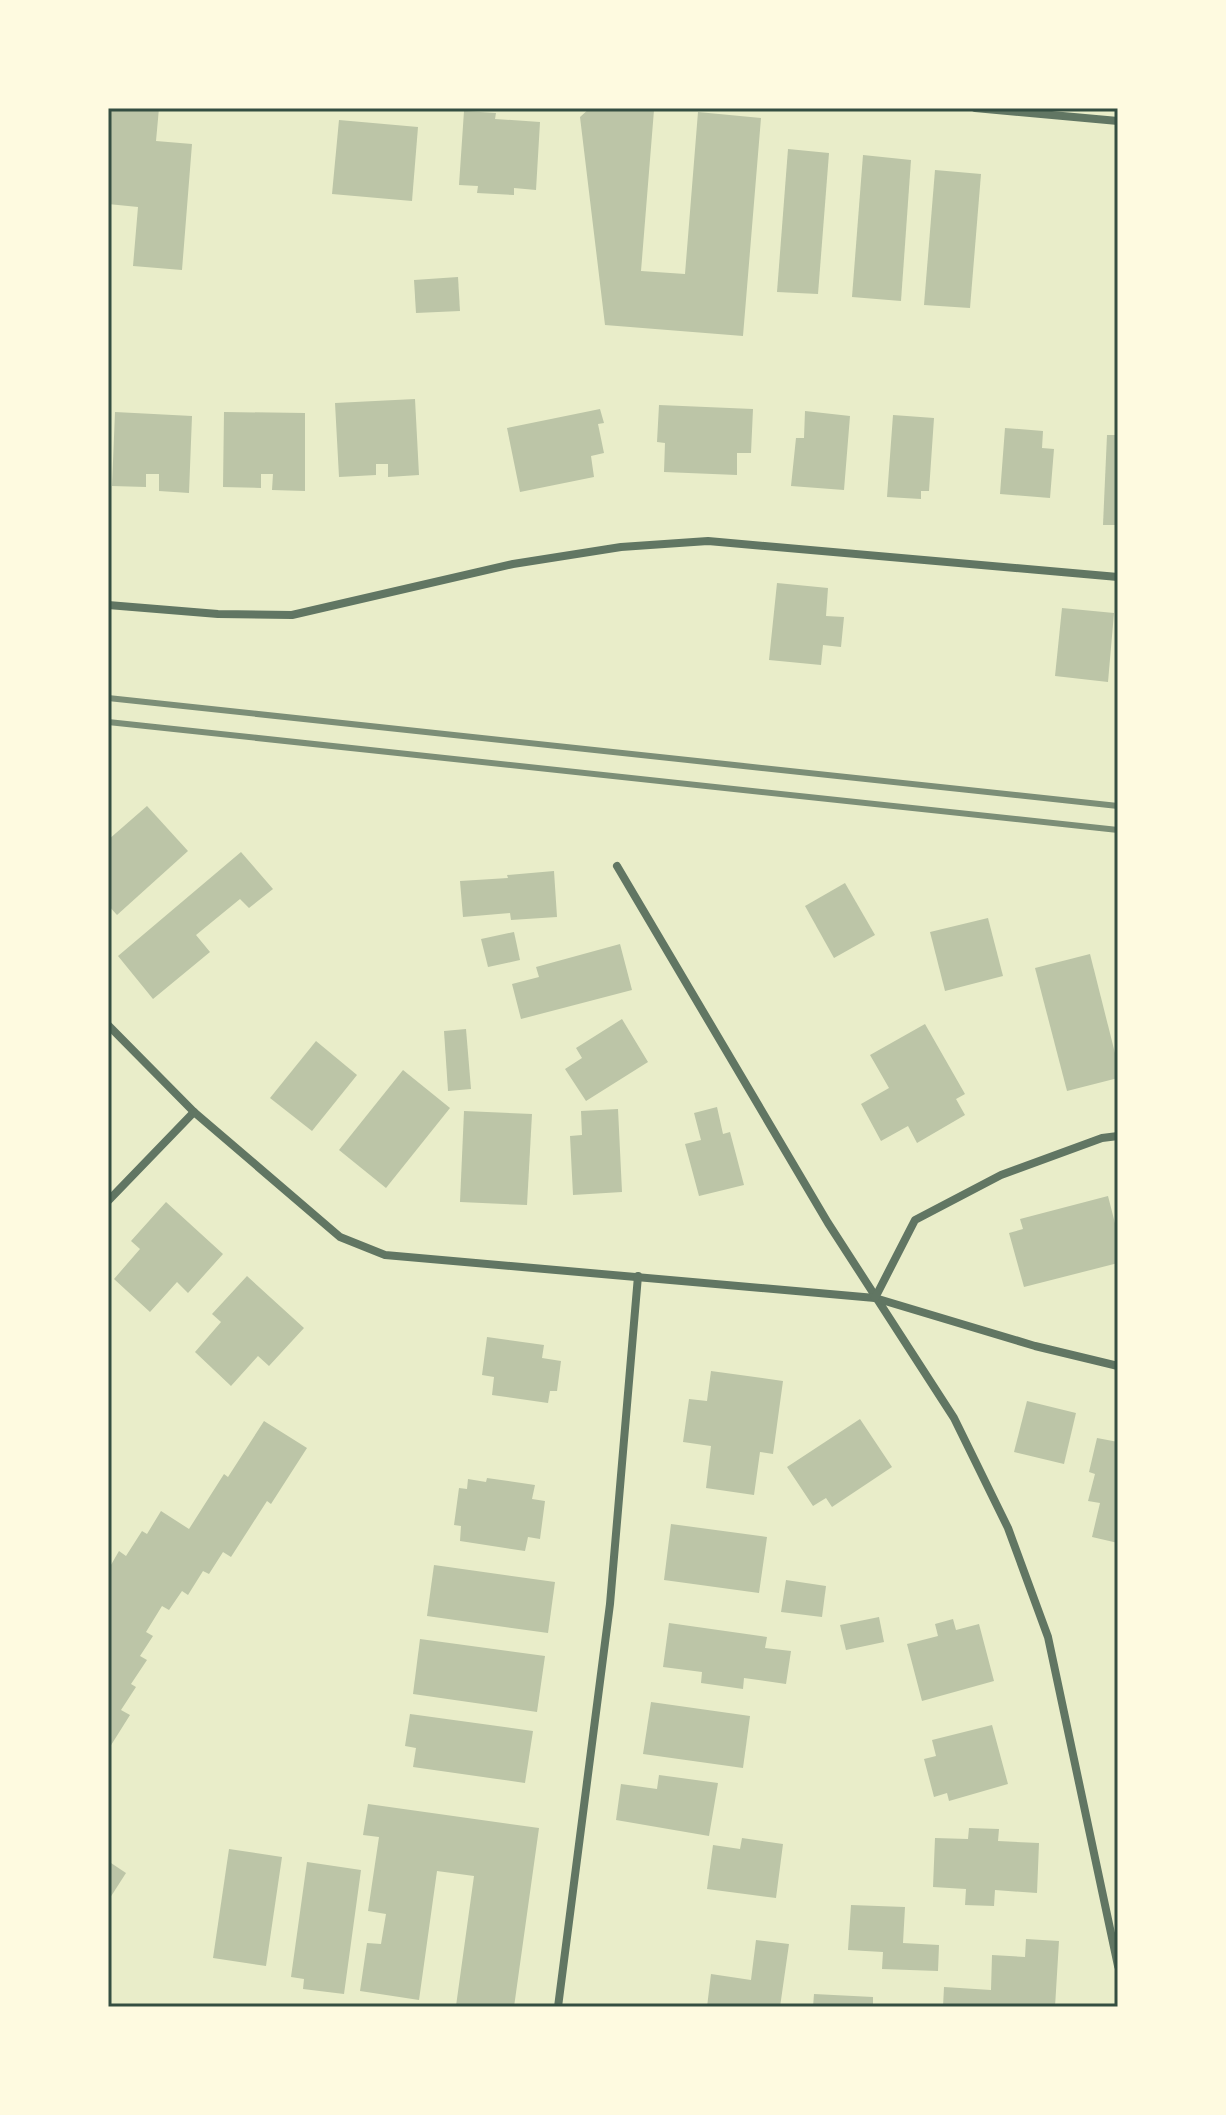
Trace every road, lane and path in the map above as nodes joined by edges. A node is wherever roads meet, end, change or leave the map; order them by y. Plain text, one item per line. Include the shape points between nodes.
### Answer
1 (975, 108) edge
2 (1118, 121) edge
3 (1118, 577) edge
4 (108, 605) edge
5 (617, 866) dead end
6 (108, 1025) edge
7 (194, 1112) junction
8 (1118, 1136) edge
9 (108, 1201) edge
10 (638, 1276) junction
11 (875, 1298) junction
12 (1118, 1366) edge
13 (1118, 1966) edge
14 (558, 2007) edge

1 - 2 street
3 - 4 street via 708,541 621,547 513,564 292,615
5 - 11 street
6 - 7 street
7 - 9 street
7 - 10 street via 340,1237 385,1255
8 - 11 street via 1001,1175 915,1220
10 - 11 street
10 - 14 street via 610,1604
11 - 12 street
11 - 13 street via 954,1418 1008,1528 1048,1637

